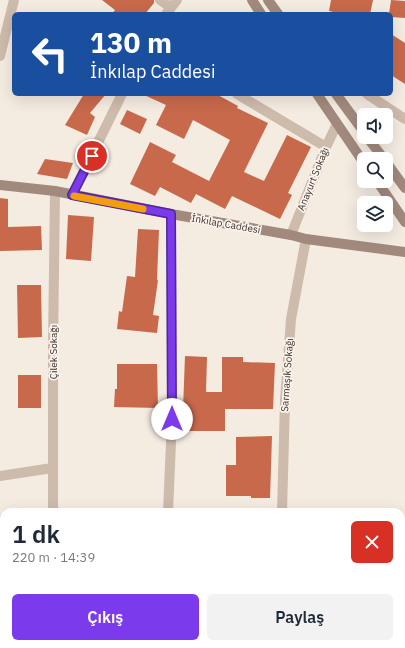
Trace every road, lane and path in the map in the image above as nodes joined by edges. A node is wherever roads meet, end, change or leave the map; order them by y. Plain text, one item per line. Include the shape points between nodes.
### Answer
1 (14, 0) edge
2 (160, 0) edge
3 (252, 0) edge
4 (268, 0) edge
5 (171, 7) edge
6 (260, 12) edge
7 (277, 12) edge
8 (0, 56) edge
9 (121, 96) edge
10 (240, 96) edge
11 (318, 96) edge
12 (337, 96) edge
13 (370, 96) edge
14 (405, 119) edge
15 (357, 122) edge
16 (337, 124) junction
17 (372, 144) edge
18 (326, 147) junction
19 (379, 152) edge
20 (357, 153) edge
21 (393, 172) edge
22 (0, 184) edge
23 (382, 188) edge
24 (405, 188) edge
25 (54, 191) junction
26 (72, 195) junction
27 (171, 214) junction
28 (405, 222) edge
29 (291, 235) junction
30 (306, 239) junction
31 (405, 252) edge
32 (52, 468) junction
33 (0, 476) edge
34 (53, 508) edge
35 (168, 508) edge
36 (282, 508) edge

1 - 8 street
2 - 5 street
3 - 6 street
4 - 7 street
9 - 26 street
10 - 18 street
11 - 16 street
12 - 15 street
13 - 14 street
16 - 18 street, Anayurt Sokağı
16 - 20 street
17 - 19 street
18 - 29 street, Anayurt Sokağı
21 - 24 street
22 - 25 street, İnkılap Caddesi
23 - 28 street
25 - 26 street, İnkılap Caddesi
25 - 32 street, Çilek Sokağı
26 - 27 street, İnkılap Caddesi
27 - 29 street, İnkılap Caddesi
27 - 35 street via 172,419
29 - 30 street, İnkılap Caddesi
30 - 31 street, İnkılap Caddesi
30 - 36 street, Sarmaşık Sokağı via 291,319 285,401
32 - 33 street
32 - 34 street, Çilek Sokağı

